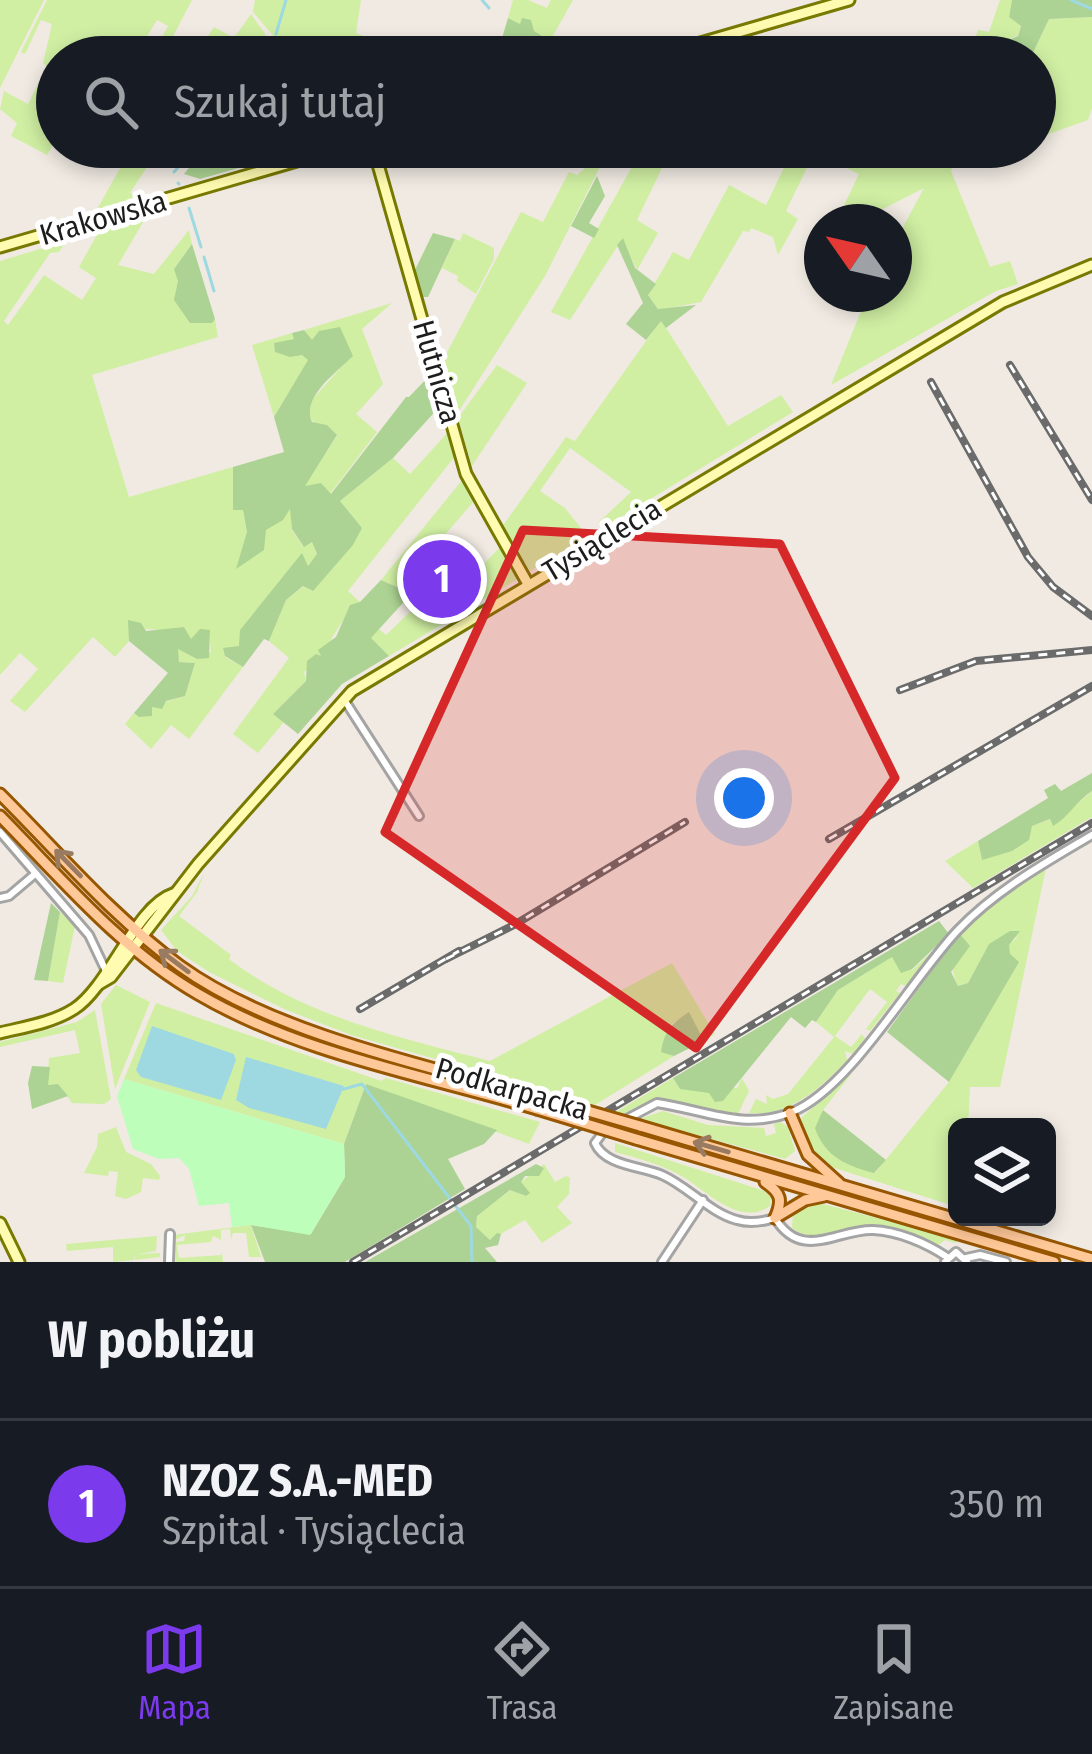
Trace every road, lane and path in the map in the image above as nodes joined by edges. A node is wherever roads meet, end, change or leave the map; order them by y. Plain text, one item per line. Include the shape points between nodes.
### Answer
1 (849, 0) edge
2 (725, 36) edge
3 (272, 168) edge
4 (379, 168) edge
5 (0, 247) edge
6 (1092, 265) edge
7 (528, 584) junction
8 (343, 698) junction
9 (0, 794) edge
10 (0, 816) edge
11 (418, 817) dead end
12 (0, 832) edge
13 (1092, 835) edge
14 (35, 874) junction
15 (0, 898) edge
16 (139, 934) junction
17 (130, 945) junction
18 (106, 970) junction
19 (99, 984) junction
20 (0, 1033) edge
21 (790, 1113) junction
22 (802, 1146) junction
23 (782, 1168) junction
24 (755, 1175) junction
25 (843, 1187) junction
26 (825, 1196) junction
27 (703, 1200) junction
28 (775, 1219) junction
29 (0, 1223) edge
30 (170, 1234) dead end
31 (934, 1249) junction
32 (929, 1259) edge
33 (946, 1259) edge
34 (1092, 1259) edge
35 (966, 1260) edge
36 (19, 1262) edge
37 (169, 1262) edge
38 (662, 1262) edge
39 (1006, 1262) edge
40 (1054, 1262) edge

1 - 2 street
3 - 5 street, Krakowska
4 - 7 street, Hutnicza via 466,474
6 - 7 street, Tysiąclecia via 1003,302
7 - 8 street, Tysiąclecia
8 - 11 street
8 - 16 street, Tysiąclecia
16 -> 9 main road, Podkarpacka
10 - 17 main road, Podkarpacka
12 - 14 street
13 - 21 street via 983,904 826,1090
14 - 15 street
14 - 18 street via 89,935
16 - 17 street, Tysiąclecia
23 -> 16 main road, Podkarpacka, bridge via 264,1013
17 - 18 street
17 - 19 street
17 - 24 main road, Podkarpacka, bridge via 198,994 273,1031
18 - 19 street
19 - 20 street via 75,1009
21 - 22 main road
21 - 27 street via 734,1121 657,1103 596,1143 609,1159 657,1173
22 - 23 main road
22 - 25 main road
23 - 25 main road, Podkarpacka
24 - 26 main road, Podkarpacka
24 - 28 main road via 777,1190
25 - 34 main road, Podkarpacka
26 - 28 main road
26 - 40 main road, Podkarpacka
27 - 28 street via 740,1221
27 - 38 street
28 - 31 street via 800,1240 864,1230
29 - 36 street
30 - 37 street
31 - 32 street
31 - 33 street
33 - 35 street via 959,1252
35 - 39 street

